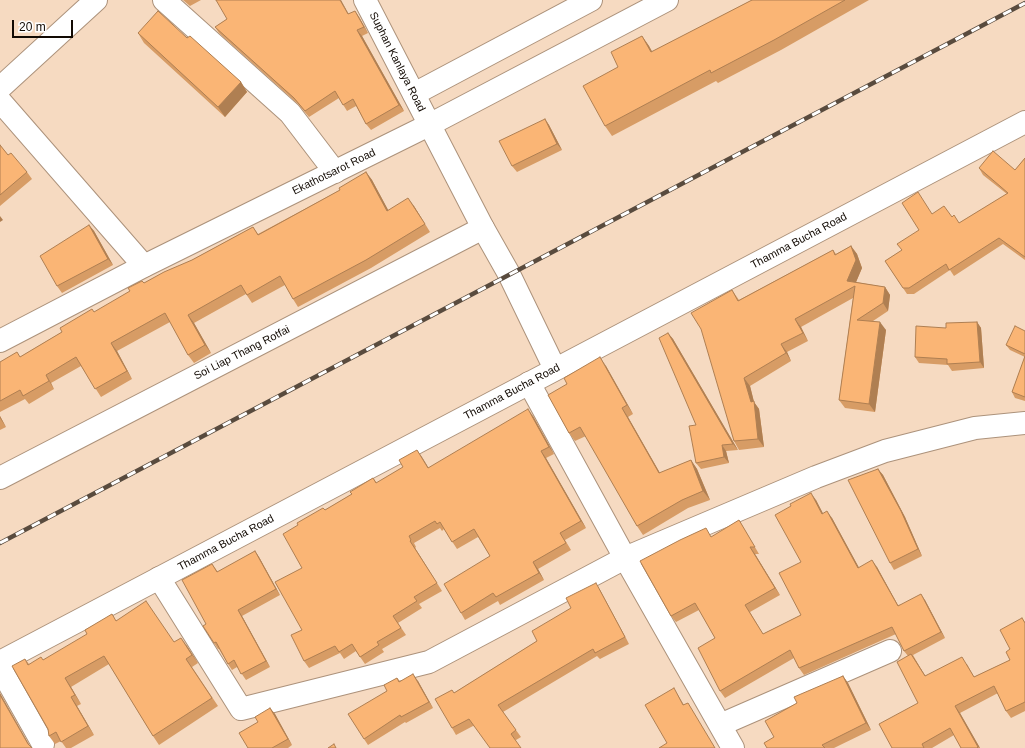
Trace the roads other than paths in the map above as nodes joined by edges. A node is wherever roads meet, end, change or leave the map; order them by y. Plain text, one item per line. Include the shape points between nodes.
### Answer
1 (96, 0) edge
2 (164, 0) edge
3 (365, 0) edge
4 (591, 0) edge
5 (667, 0) edge
6 (0, 88) edge
7 (414, 94) junction
8 (0, 101) edge
9 (1025, 122) edge
10 (430, 125) junction
11 (335, 172) junction
12 (483, 228) junction
13 (144, 266) junction
14 (0, 341) edge
15 (555, 369) junction
16 (529, 383) junction
17 (1025, 422) edge
18 (0, 478) edge
19 (625, 558) junction
20 (159, 578) junction
21 (890, 651) dead end
22 (0, 662) edge
23 (0, 668) edge
24 (720, 725) junction
25 (43, 744) dead end
26 (733, 748) edge

1 - 6 street
2 - 11 street via 290,113
3 - 7 street, Suphan Kanlaya Road
4 - 7 street
5 - 10 street, Ekathotsarot Road
7 - 10 street, Suphan Kanlaya Road
8 - 13 street
9 - 15 street, Thamma Bucha Road
10 - 11 street, Ekathotsarot Road
10 - 12 street, Suphan Kanlaya Road
11 - 13 street, Ekathotsarot Road
12 - 15 street, Suphan Kanlaya Road via 509,274
12 - 18 street, Soi Liap Thang Rotfai
13 - 14 street, Ekathotsarot Road
15 - 16 street, Thamma Bucha Road
16 - 19 street
16 - 20 street, Thamma Bucha Road
17 - 19 street via 975,428 885,451 816,476
19 - 20 street via 429,662 242,709
19 - 24 street
20 - 22 street, Thamma Bucha Road
21 - 24 street
23 - 25 street
24 - 26 street

